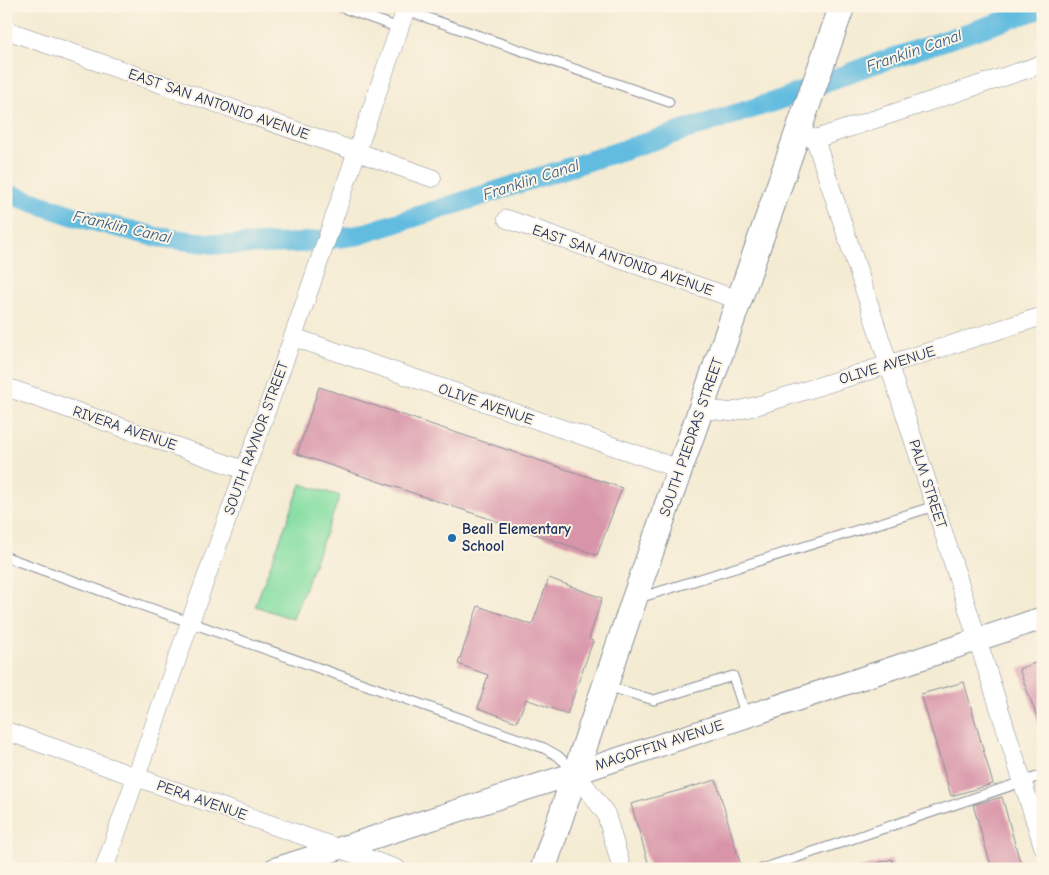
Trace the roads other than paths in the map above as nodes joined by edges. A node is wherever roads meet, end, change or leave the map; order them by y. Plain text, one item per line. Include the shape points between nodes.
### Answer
1 (338, 6) edge
2 (842, 6) edge
3 (406, 8) edge
4 (399, 28) junction
5 (6, 30) edge
6 (1043, 64) edge
7 (670, 102) dead end
8 (807, 136) junction
9 (355, 152) junction
10 (432, 178) dead end
11 (507, 219) dead end
12 (739, 300) junction
13 (1043, 316) edge
14 (293, 337) junction
15 (888, 365) junction
16 (6, 387) edge
17 (701, 409) junction
18 (680, 469) junction
19 (244, 470) junction
20 (935, 506) junction
21 (6, 557) edge
22 (634, 600) junction
23 (1043, 618) edge
24 (190, 622) junction
25 (977, 639) junction
26 (605, 686) junction
27 (746, 716) junction
28 (6, 731) edge
29 (576, 773) junction
30 (1043, 775) edge
31 (136, 777) junction
32 (1022, 781) junction
33 (1043, 846) edge
34 (338, 848) junction
35 (104, 869) edge
36 (275, 869) edge
37 (397, 869) edge
38 (543, 869) edge
39 (622, 869) edge
40 (762, 869) edge

1 - 4 lane
2 - 8 main road, SOUTH PIEDRAS STREET via 807,108
3 - 4 street, SOUTH RAYNOR STREET
3 - 7 lane
4 - 9 street, SOUTH RAYNOR STREET
5 - 9 street, EAST SAN ANTONIO AVENUE
6 - 8 street
8 - 12 main road, SOUTH PIEDRAS STREET
8 - 15 street, PALM STREET
9 - 10 street, EAST SAN ANTONIO AVENUE
9 - 14 street, SOUTH RAYNOR STREET
11 - 12 street, EAST SAN ANTONIO AVENUE
12 - 17 main road, SOUTH PIEDRAS STREET
13 - 15 street, OLIVE AVENUE
14 - 18 street, OLIVE AVENUE
14 - 19 street, SOUTH RAYNOR STREET
15 - 17 street, OLIVE AVENUE via 731,412
15 - 20 street, PALM STREET
16 - 19 street, RIVERA AVENUE
17 - 18 main road, SOUTH PIEDRAS STREET
18 - 22 main road, SOUTH PIEDRAS STREET
19 - 24 street, SOUTH RAYNOR STREET
20 - 22 lane
20 - 25 street, PALM STREET
21 - 24 lane
22 - 26 main road, SOUTH PIEDRAS STREET
23 - 25 street, MAGOFFIN AVENUE
24 - 29 lane via 544,748
24 - 31 street, SOUTH RAYNOR STREET
25 - 27 street, MAGOFFIN AVENUE
25 - 32 street, PALM STREET
26 - 27 lane via 654,700 733,676
26 - 29 main road, SOUTH PIEDRAS STREET
27 - 29 street, MAGOFFIN AVENUE
28 - 31 street, PERA AVENUE
29 - 34 street, MAGOFFIN AVENUE
29 - 38 main road, SOUTH PIEDRAS STREET
29 - 39 street via 606,814
30 - 32 lane
31 - 34 street, PERA AVENUE
31 - 35 street, SOUTH RAYNOR STREET
32 - 33 street, PALM STREET
32 - 40 lane
34 - 36 street, MAGOFFIN AVENUE
34 - 37 street, PERA AVENUE

